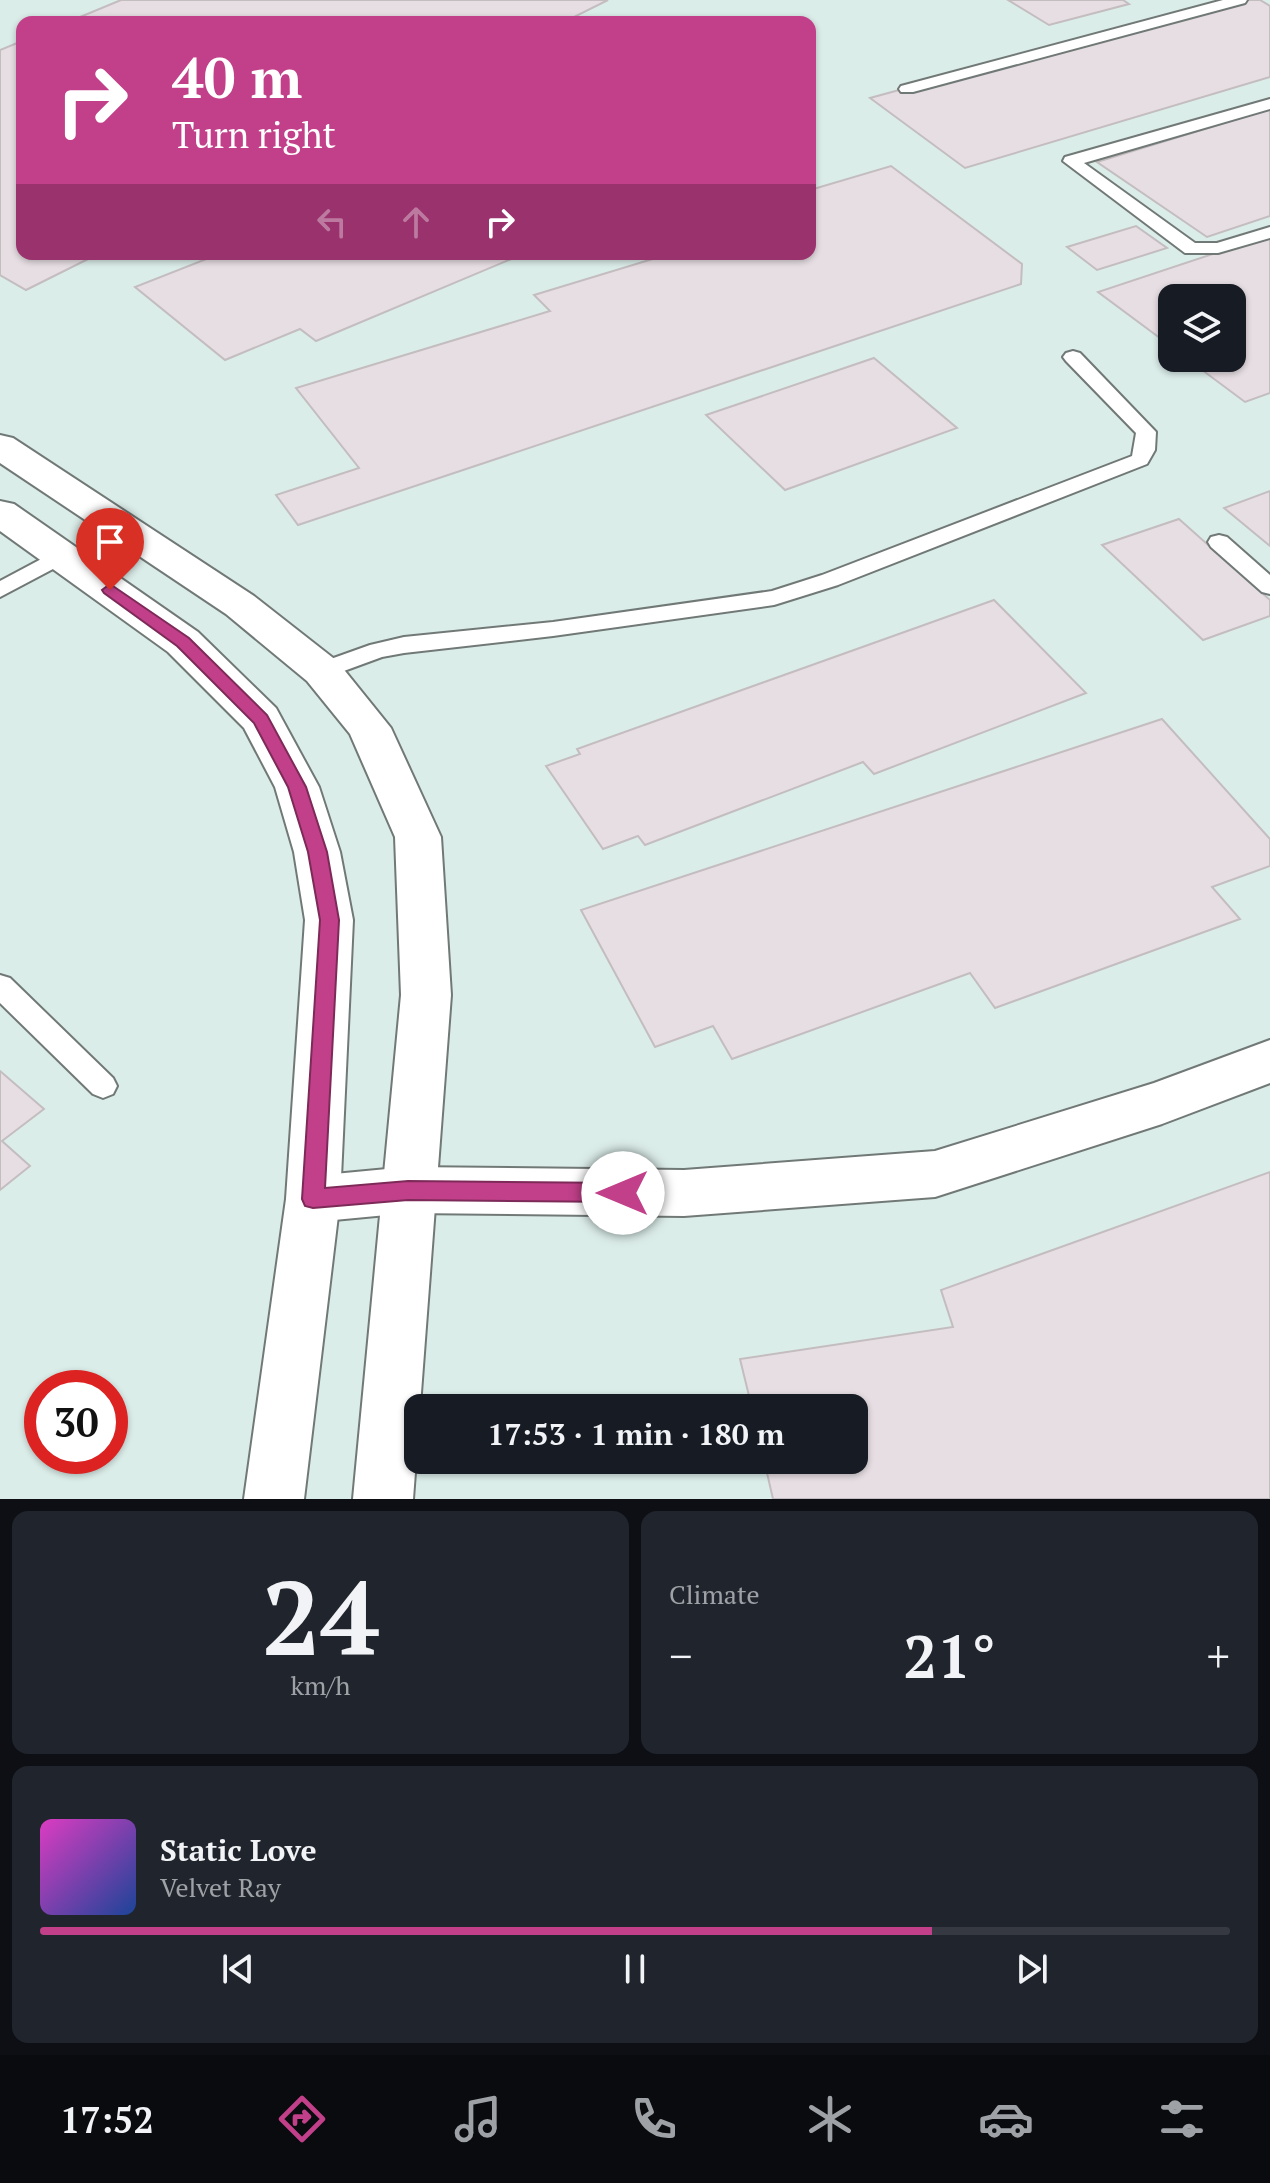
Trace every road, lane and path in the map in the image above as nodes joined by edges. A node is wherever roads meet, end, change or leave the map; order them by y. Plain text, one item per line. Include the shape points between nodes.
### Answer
1 (1240, 0) edge
2 (907, 89) dead end
3 (1270, 104) edge
4 (1270, 232) edge
5 (1073, 357) dead end
6 (0, 446) edge
7 (0, 513) edge
8 (1219, 542) dead end
9 (62, 555) junction
10 (1270, 587) edge
11 (0, 590) edge
12 (322, 671) junction
13 (0, 986) edge
14 (1270, 1061) edge
15 (103, 1086) dead end
16 (408, 1190) junction
17 (313, 1199) junction
18 (274, 1499) edge
19 (383, 1499) edge

1 - 2 lane
3 - 4 lane via 1071,161 1191,249 1218,248
5 - 12 lane via 1146,432 1140,460 774,598 404,645
6 - 12 street via 240,605
7 - 9 street
8 - 10 lane
9 - 11 lane
9 - 17 street via 183,642 261,719 297,787 317,852 329,920
12 - 16 street via 369,728 418,837 426,995
13 - 15 lane
14 - 16 street via 1162,1102 935,1174 684,1193
16 - 17 street
16 - 19 street
17 - 18 street

